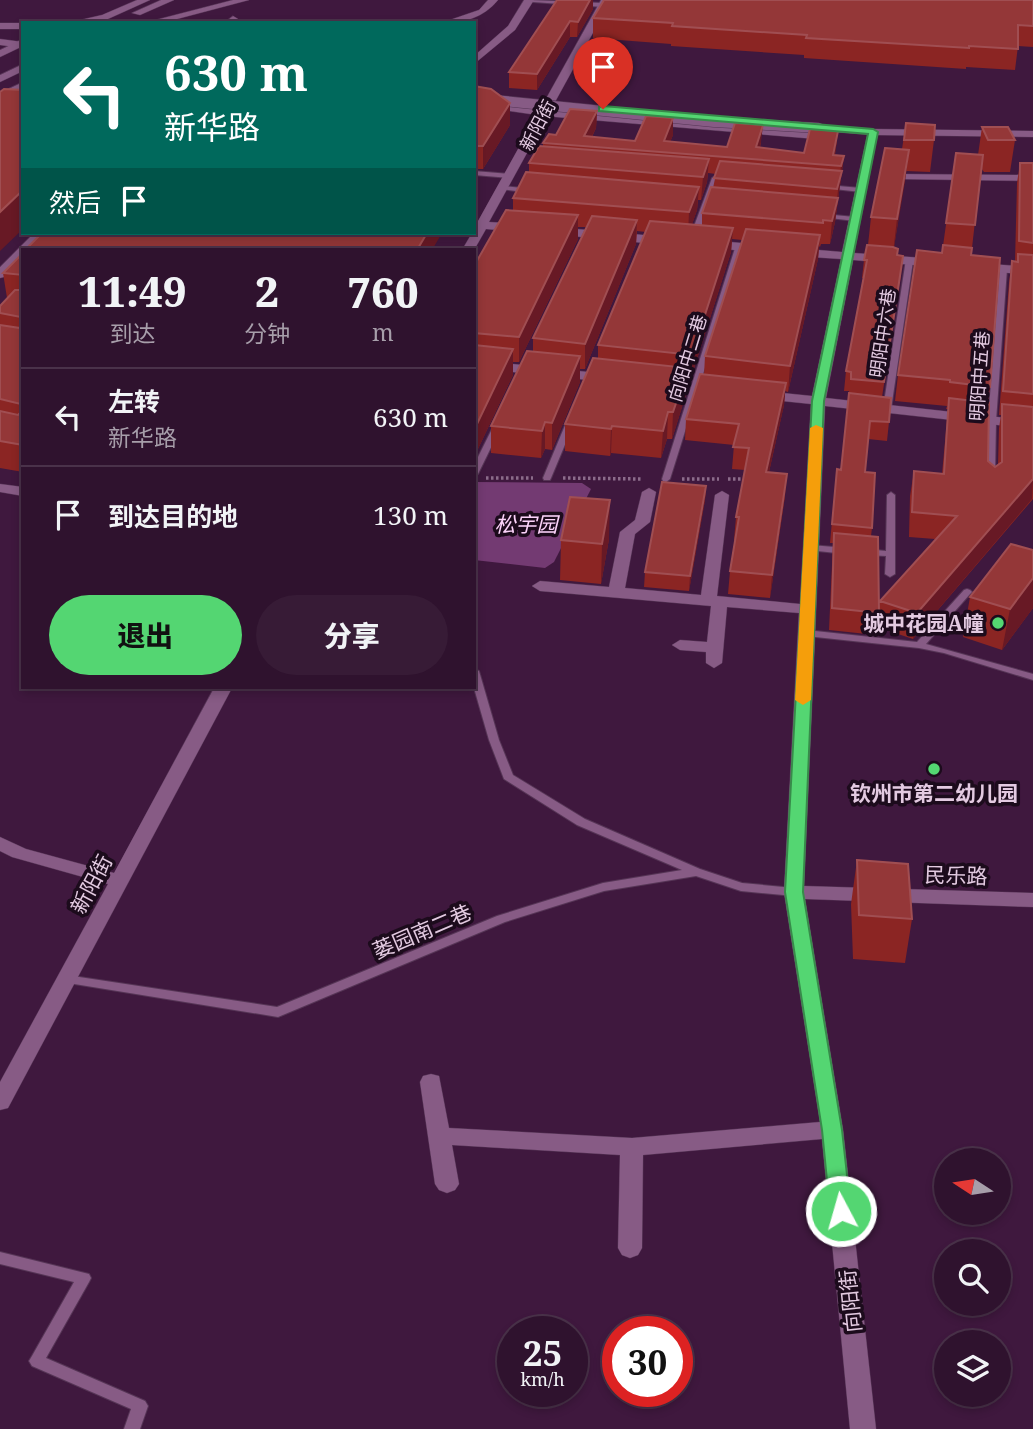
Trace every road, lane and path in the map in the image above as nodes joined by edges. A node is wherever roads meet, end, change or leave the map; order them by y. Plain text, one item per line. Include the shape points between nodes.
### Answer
1 (145, 0) edge
2 (169, 0) edge
3 (244, 0) edge
4 (492, 0) edge
5 (531, 0) edge
6 (605, 2) edge
7 (103, 16) junction
8 (81, 21) edge
9 (94, 21) edge
10 (120, 21) edge
11 (157, 21) edge
12 (453, 21) edge
13 (0, 26) edge
14 (21, 26) edge
15 (0, 34) edge
16 (0, 42) edge
17 (21, 42) edge
18 (21, 42) edge
19 (21, 43) edge
20 (0, 54) edge
21 (21, 57) edge
22 (476, 59) edge
23 (0, 68) edge
24 (21, 68) edge
25 (0, 79) edge
26 (21, 86) edge
27 (0, 97) edge
28 (476, 99) edge
29 (476, 99) edge
30 (546, 108) junction
31 (819, 128) junction
32 (1033, 134) edge
33 (872, 136) junction
34 (1033, 142) edge
35 (517, 163) junction
36 (530, 164) edge
37 (476, 173) edge
38 (510, 176) junction
39 (702, 177) edge
40 (898, 177) edge
41 (715, 178) junction
42 (1033, 178) edge
43 (729, 180) edge
44 (821, 187) edge
45 (503, 188) junction
46 (861, 190) junction
47 (544, 192) edge
48 (692, 205) edge
49 (706, 206) junction
50 (719, 207) edge
51 (814, 215) edge
52 (855, 219) junction
53 (479, 225) edge
54 (587, 234) junction
55 (38, 235) edge
56 (692, 243) junction
57 (581, 246) edge
58 (739, 247) junction
59 (25, 248) edge
60 (21, 252) edge
61 (847, 256) junction
62 (909, 261) junction
63 (949, 264) edge
64 (962, 265) edge
65 (1003, 269) junction
66 (1033, 271) edge
67 (0, 274) edge
68 (476, 364) edge
69 (616, 379) edge
70 (750, 393) edge
71 (818, 401) junction
72 (887, 409) junction
73 (573, 415) edge
74 (502, 416) edge
75 (992, 421) junction
76 (1033, 425) edge
77 (476, 472) edge
78 (476, 476) edge
79 (547, 478) junction
80 (666, 479) junction
81 (760, 480) edge
82 (991, 486) edge
83 (0, 488) edge
84 (21, 492) edge
85 (649, 492) dead end
86 (722, 495) dead end
87 (891, 495) dead end
88 (0, 499) edge
89 (810, 548) junction
90 (891, 554) junction
91 (890, 574) dead end
92 (540, 586) dead end
93 (967, 592) dead end
94 (616, 593) junction
95 (714, 601) junction
96 (807, 609) junction
97 (806, 633) junction
98 (680, 645) dead end
99 (919, 645) junction
100 (1033, 677) edge
101 (476, 678) edge
102 (222, 689) edge
103 (0, 843) edge
104 (696, 872) junction
105 (119, 881) junction
106 (794, 892) junction
107 (1033, 900) edge
108 (66, 979) junction
109 (432, 1082) dead end
110 (0, 1102) edge
111 (832, 1130) junction
112 (440, 1136) junction
113 (632, 1147) junction
114 (447, 1184) dead end
115 (630, 1248) dead end
116 (0, 1258) edge
117 (132, 1429) edge
118 (863, 1429) edge

1 - 7 street
2 - 10 street
3 - 11 street
4 - 12 street via 482,12
5 - 6 lane
5 - 22 street via 512,28
6 - 30 street, 新阳街
7 - 8 street
7 - 9 street
13 - 14 street
15 - 17 street
16 - 18 street
19 - 20 street
21 - 23 street
24 - 25 street
26 - 27 street
28 - 30 street
29 - 31 street, bridge
30 - 31 street
30 - 33 street
30 - 35 street, 新阳街
31 - 33 street
32 - 33 street
33 - 34 street
33 - 46 street, 向阳街
35 - 36 lane
35 - 38 street, 新阳街
37 - 38 lane
38 - 45 street, 新阳街
39 - 41 lane
40 - 42 street
41 - 43 lane
41 - 49 lane
44 - 46 lane
45 - 47 lane
45 - 53 street, 新阳街
46 - 52 street, 向阳街
48 - 49 lane
49 - 50 lane
49 - 56 lane
51 - 52 lane
52 - 61 street, 向阳街
53 - 54 street
54 - 56 street via 643,245
54 - 57 lane
55 - 59 street
56 - 58 street
58 - 61 street
58 - 80 lane, 向阳中二巷
60 - 67 street
61 - 62 street
61 - 71 street, 向阳街
62 - 63 street
62 - 72 lane, 明阳中六巷
64 - 65 street
65 - 66 street
65 - 75 lane, 明阳中五巷
68 - 69 street
70 - 71 street
71 - 72 street
71 - 89 street, 向阳街
72 - 75 street
73 - 79 lane
74 - 77 lane
75 - 76 street
75 - 82 lane, 明阳中五巷
78 - 79 path
79 - 80 path
80 - 81 path
83 - 84 street
84 - 88 street
85 - 94 street via 642,522 628,533
86 - 95 street
87 - 90 lane
89 - 90 lane
89 - 96 street, 向阳街
90 - 91 lane
92 - 94 street
93 - 99 lane
94 - 95 street
95 - 96 street
95 - 98 street via 714,656
96 - 97 street, 向阳街
97 - 99 lane
97 - 106 street, 向阳街
99 - 100 lane
101 - 104 lane via 508,776 582,822
102 - 105 street, 新阳街
103 - 105 street via 19,853
104 - 106 lane, 蒌园南二巷 via 741,887
104 - 108 lane, 蒌园南二巷 via 603,887 501,919 278,1012
105 - 108 street, 新阳街
106 - 107 street, 民乐路
106 - 111 street, 向阳街
108 - 110 street, 新阳街
109 - 112 street
111 - 113 street
111 - 118 street, 向阳街
112 - 113 street
112 - 114 street
113 - 115 street
116 - 117 lane via 84,1278 37,1361 140,1406

